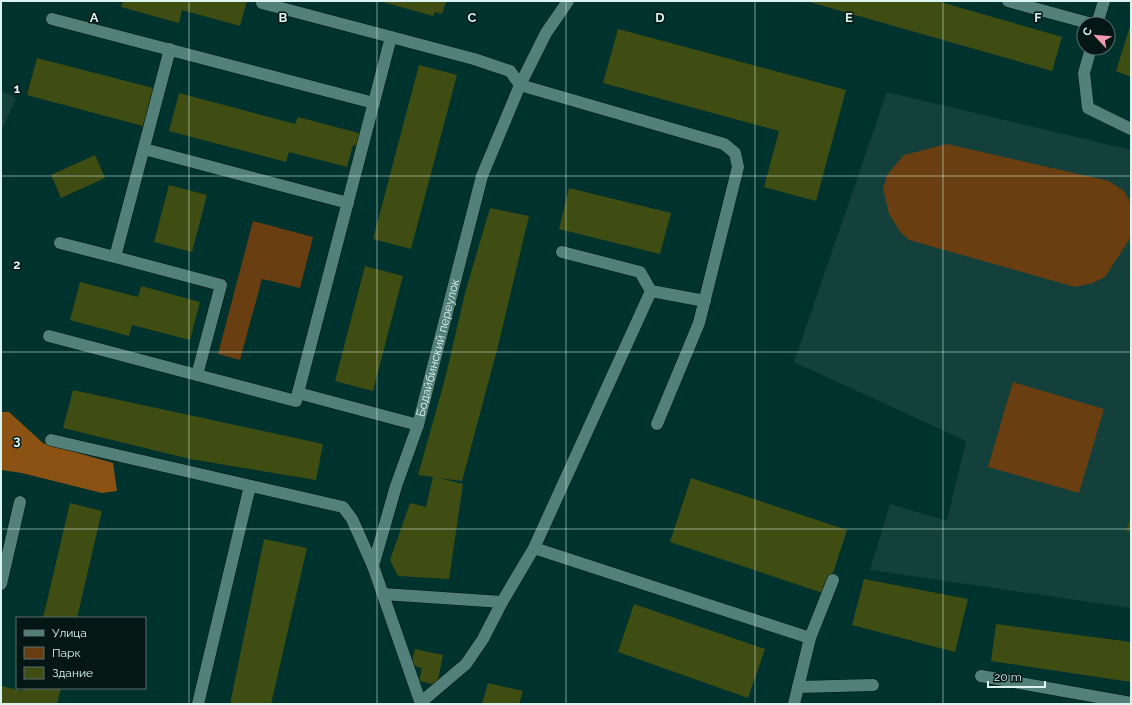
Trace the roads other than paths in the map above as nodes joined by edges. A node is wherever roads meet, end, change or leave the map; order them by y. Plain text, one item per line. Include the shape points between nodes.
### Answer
1 (568, 1) edge
2 (1008, 1) edge
3 (1104, 1) edge
4 (262, 3) dead end
5 (1100, 16) edge
6 (52, 18) dead end
7 (1076, 20) edge
8 (391, 37) junction
9 (170, 49) junction
10 (1089, 56) edge
11 (520, 85) junction
12 (374, 103) junction
13 (1131, 129) edge
14 (144, 149) junction
15 (348, 203) junction
16 (60, 243) dead end
17 (562, 252) dead end
18 (115, 257) junction
19 (651, 291) junction
20 (705, 301) junction
21 (49, 336) dead end
22 (197, 375) junction
23 (298, 393) junction
24 (656, 424) dead end
25 (418, 425) junction
26 (51, 440) dead end
27 (250, 486) junction
28 (20, 502) dead end
29 (534, 548) junction
30 (373, 566) junction
31 (833, 580) dead end
32 (1, 584) edge
33 (383, 594) junction
34 (502, 602) junction
35 (810, 638) junction
36 (981, 676) dead end
37 (872, 685) dead end
38 (798, 688) junction
39 (421, 703) edge
40 (1131, 703) edge
41 (198, 704) edge
42 (794, 704) edge

1 - 11 street, Бодайбинский переулок via 546,33
2 - 7 street
3 - 5 street
4 - 8 street
6 - 9 street
8 - 11 street via 510,71
8 - 12 street
9 - 12 street
9 - 14 street
10 - 13 street via 1084,73 1088,108
11 - 20 street via 724,144 735,153 738,167
11 - 25 street, Бодайбинский переулок via 482,176
12 - 15 street
14 - 15 street
14 - 18 street
15 - 23 street
16 - 18 street
17 - 19 street via 640,272
18 - 22 street via 221,285
19 - 20 street
19 - 29 street
20 - 24 street via 699,323
21 - 22 street
22 - 23 street via 296,401
23 - 25 street
25 - 30 street, Бодайбинский переулок via 396,486
26 - 27 street
27 - 30 street via 343,507 352,520
27 - 41 street
28 - 32 street
29 - 34 street
29 - 35 street
30 - 33 street
31 - 35 street
33 - 34 street
33 - 39 street
34 - 39 street via 483,639 466,664
35 - 38 street
36 - 40 street
37 - 38 street
38 - 42 street

